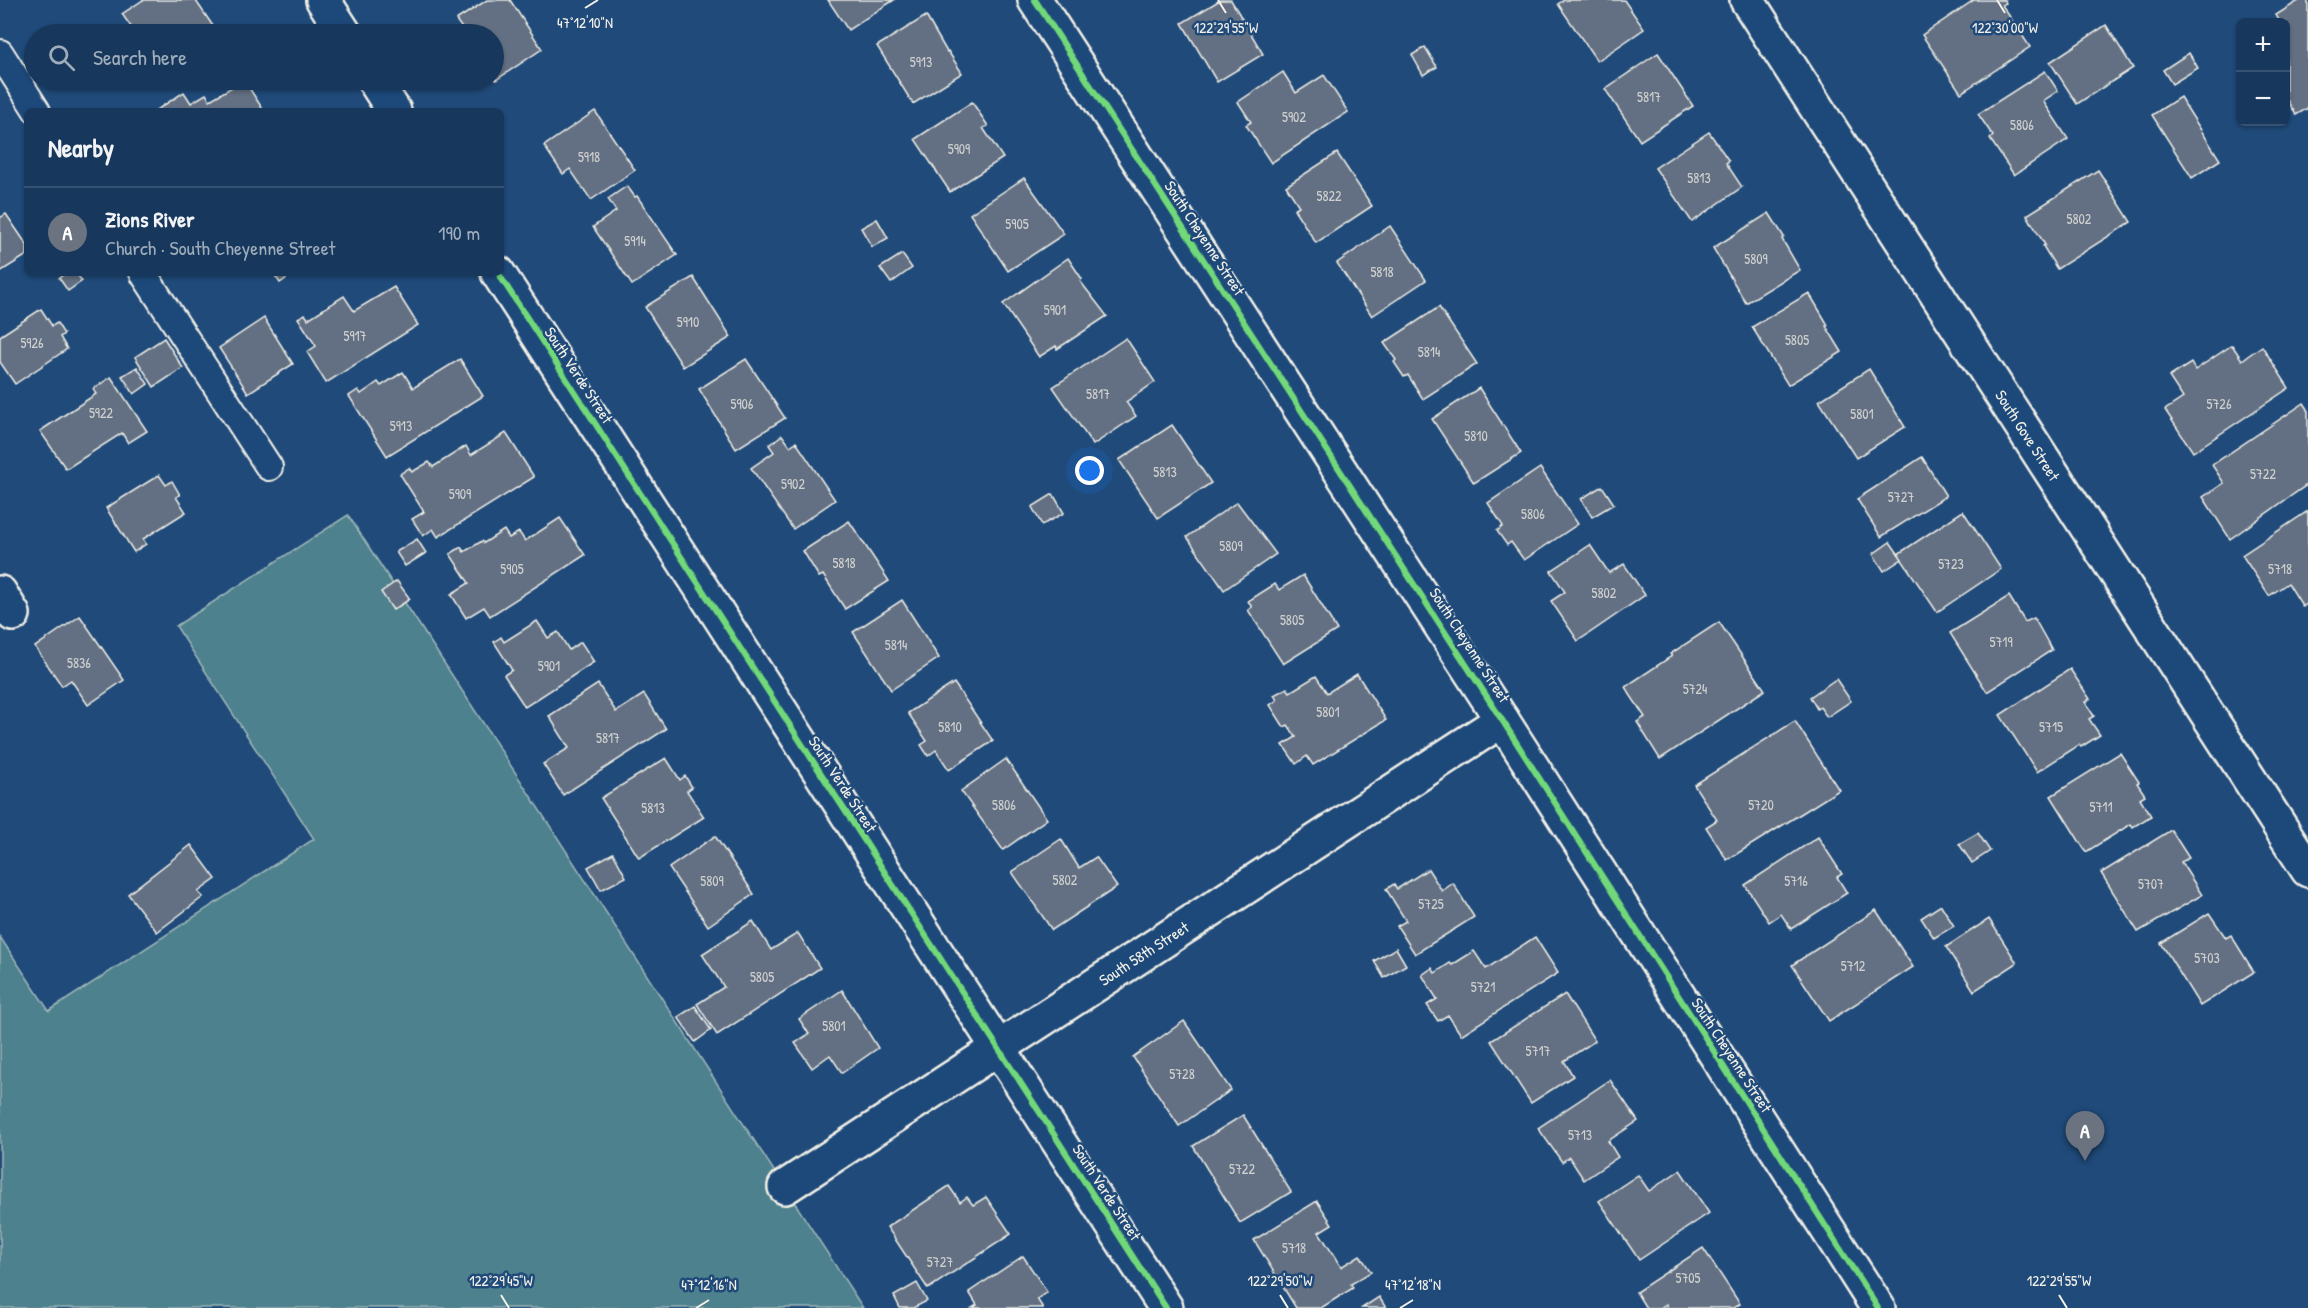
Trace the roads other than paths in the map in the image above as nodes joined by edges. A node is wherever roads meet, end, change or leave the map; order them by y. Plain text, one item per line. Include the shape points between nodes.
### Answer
1 (323, 0) edge
2 (1035, 0) edge
3 (1746, 0) edge
4 (339, 24) edge
5 (0, 54) edge
6 (380, 90) edge
7 (35, 108) edge
8 (392, 108) edge
9 (145, 276) edge
10 (500, 276) edge
11 (269, 467) dead end
12 (1502, 720) junction
13 (2308, 870) edge
14 (998, 1049) junction
15 (784, 1187) dead end
16 (1166, 1308) edge
17 (1878, 1308) edge

1 - 4 street
2 - 12 street, South Cheyenne Street
3 - 13 street, South Gove Street
5 - 7 lane
6 - 8 street
9 - 11 lane
10 - 14 street, South Verde Street
12 - 14 street, South 58th Street
12 - 17 street, South Cheyenne Street
14 - 15 street, South 58th Street
14 - 16 street, South Verde Street

